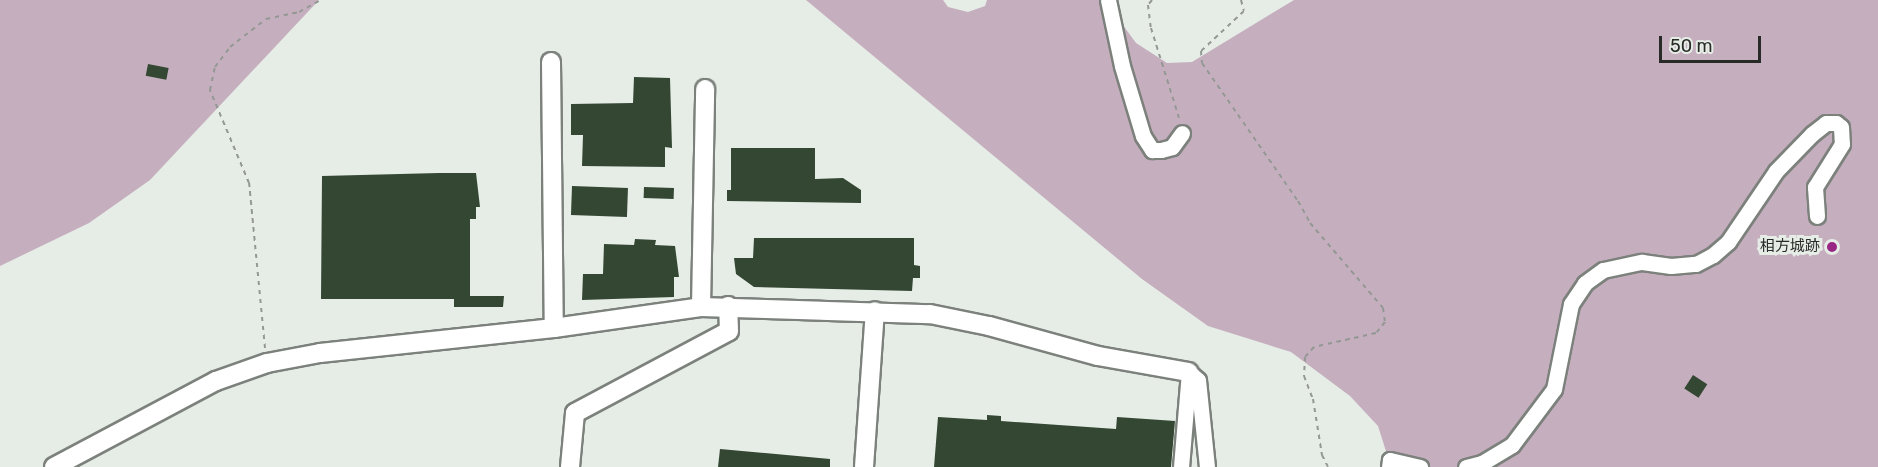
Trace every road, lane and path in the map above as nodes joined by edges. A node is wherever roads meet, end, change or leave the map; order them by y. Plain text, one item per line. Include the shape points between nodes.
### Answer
1 (321, 0) edge
2 (1108, 0) edge
3 (1152, 0) edge
4 (1240, 0) edge
5 (551, 62) dead end
6 (705, 89) dead end
7 (1182, 133) joint
8 (1817, 216) dead end
9 (728, 306) junction
10 (701, 307) junction
11 (875, 310) junction
12 (554, 328) junction
13 (267, 363) junction
14 (1189, 372) junction
15 (54, 467) edge
16 (570, 467) edge
17 (864, 467) edge
18 (1181, 467) edge
19 (1207, 467) edge
20 (1328, 467) edge
21 (1389, 467) edge
22 (1420, 467) edge
23 (1466, 467) edge

1 - 13 path via 299,12 266,19 230,47 215,67 210,90 249,183
2 - 7 street via 1143,136 1152,150 1161,150 1172,147
3 - 7 path via 1148,5 1151,28
4 - 20 path via 1244,11 1201,51 1202,63 1310,223 1383,308 1385,322 1376,333 1314,347 1305,357 1304,376
5 - 12 street
6 - 10 street
8 - 23 street via 1815,187 1842,144 1842,128 1836,123 1826,123 1812,134 1776,171 1728,242 1713,255 1696,264 1642,262 1603,270 1585,283 1568,316 1554,389 1512,445 1482,463
9 - 10 street
9 - 11 street
9 - 16 street via 729,331 575,413
10 - 12 street
11 - 14 street via 930,314 1098,356
11 - 17 street
12 - 13 street via 320,352
13 - 15 street via 216,381
14 - 18 street
14 - 19 street via 1198,380
21 - 22 street via 1390,460

